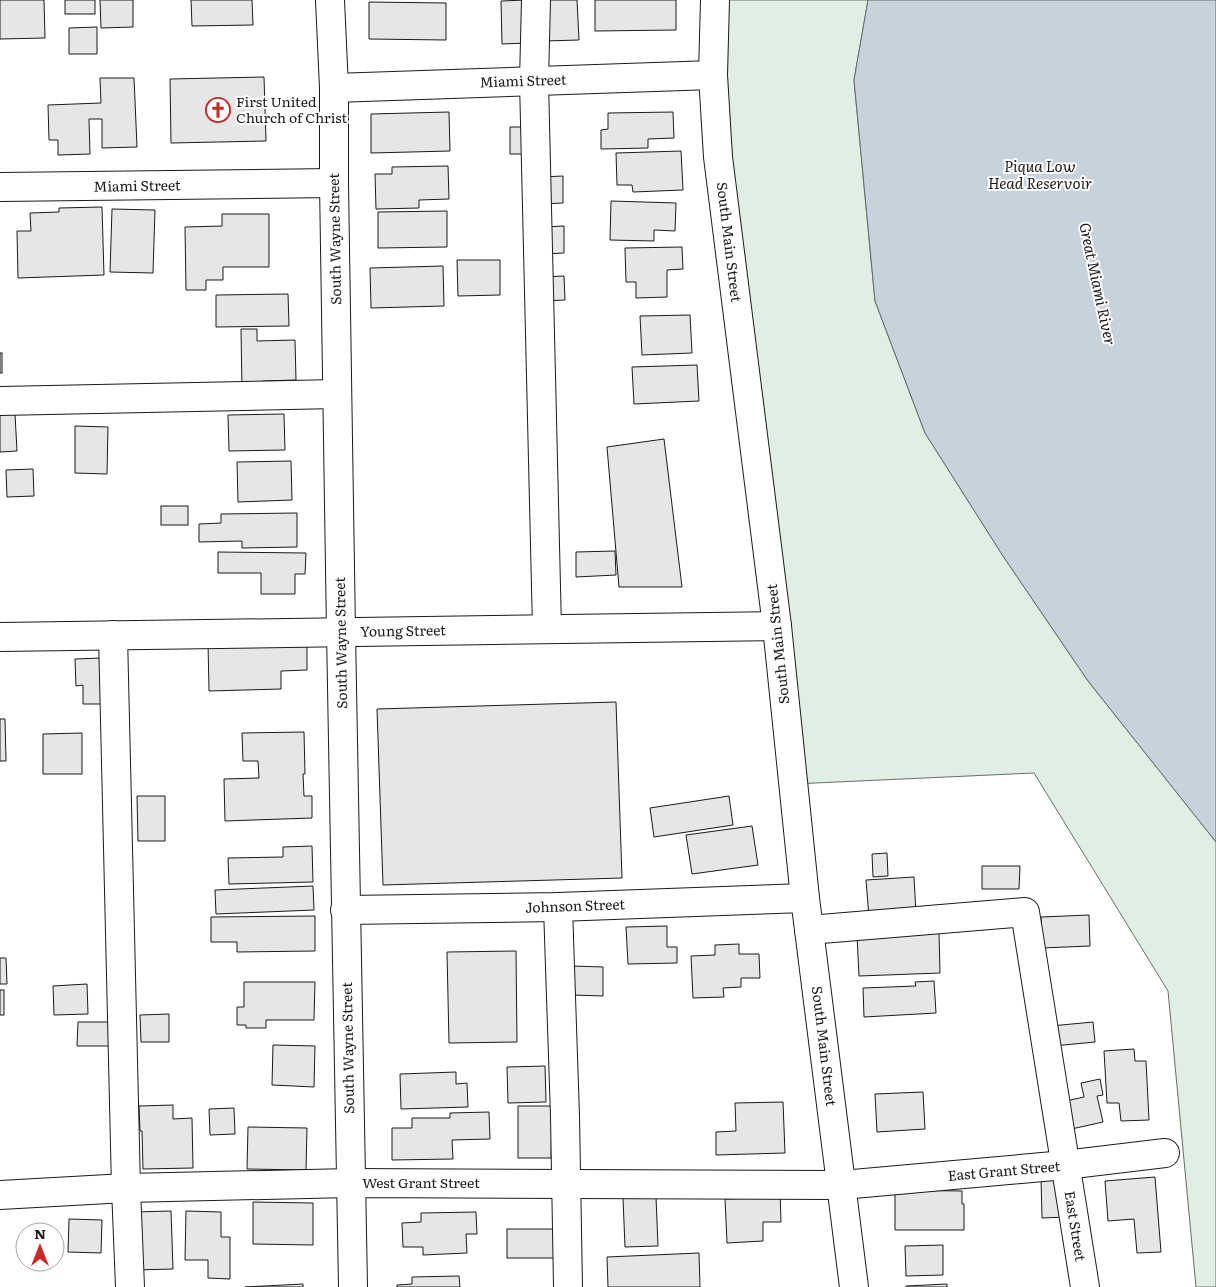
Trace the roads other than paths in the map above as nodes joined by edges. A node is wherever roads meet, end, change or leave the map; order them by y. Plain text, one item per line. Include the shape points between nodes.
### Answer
1 (330, 0) edge
2 (536, 0) edge
3 (715, 0) edge
4 (712, 75) junction
5 (534, 81) junction
6 (334, 88) junction
7 (334, 184) junction
8 (0, 187) edge
9 (337, 394) junction
10 (0, 401) edge
11 (777, 626) junction
12 (547, 629) junction
13 (341, 632) junction
14 (113, 636) junction
15 (0, 637) edge
16 (805, 898) junction
17 (558, 907) junction
18 (346, 910) junction
19 (809, 930) junction
20 (1165, 1153) dead end
21 (1065, 1165) junction
22 (351, 1183) junction
23 (566, 1184) junction
24 (842, 1185) junction
25 (126, 1188) junction
26 (0, 1195) edge
27 (130, 1287) edge
28 (353, 1287) edge
29 (568, 1287) edge
30 (854, 1287) edge
31 (1085, 1287) edge

1 - 6 street, South Wayne Street
2 - 5 street
3 - 4 street, South Main Street
4 - 5 street, Miami Street
4 - 11 street, South Main Street via 720,167
5 - 6 street, Miami Street
5 - 12 street
6 - 7 street, South Wayne Street
7 - 8 street, Miami Street
7 - 9 street, South Wayne Street
9 - 10 street
9 - 13 street, South Wayne Street
11 - 12 street, Young Street
11 - 16 street, South Main Street
12 - 13 street, Young Street
13 - 14 street, Young Street
13 - 18 street, South Wayne Street
14 - 15 street, Young Street
14 - 25 street
16 - 17 street, Johnson Street
16 - 19 street, South Main Street
17 - 18 street, Johnson Street
17 - 23 street
18 - 22 street, South Wayne Street
19 - 21 street, East Street via 1025,912
19 - 24 street, South Main Street
20 - 21 street, East Grant Street
21 - 24 street, East Grant Street
21 - 31 street, East Street
22 - 23 street, West Grant Street
22 - 25 street, West Grant Street
22 - 28 street, South Wayne Street
23 - 24 street, West Grant Street
23 - 29 street
24 - 30 street, South Main Street
25 - 26 street, West Grant Street
25 - 27 street

